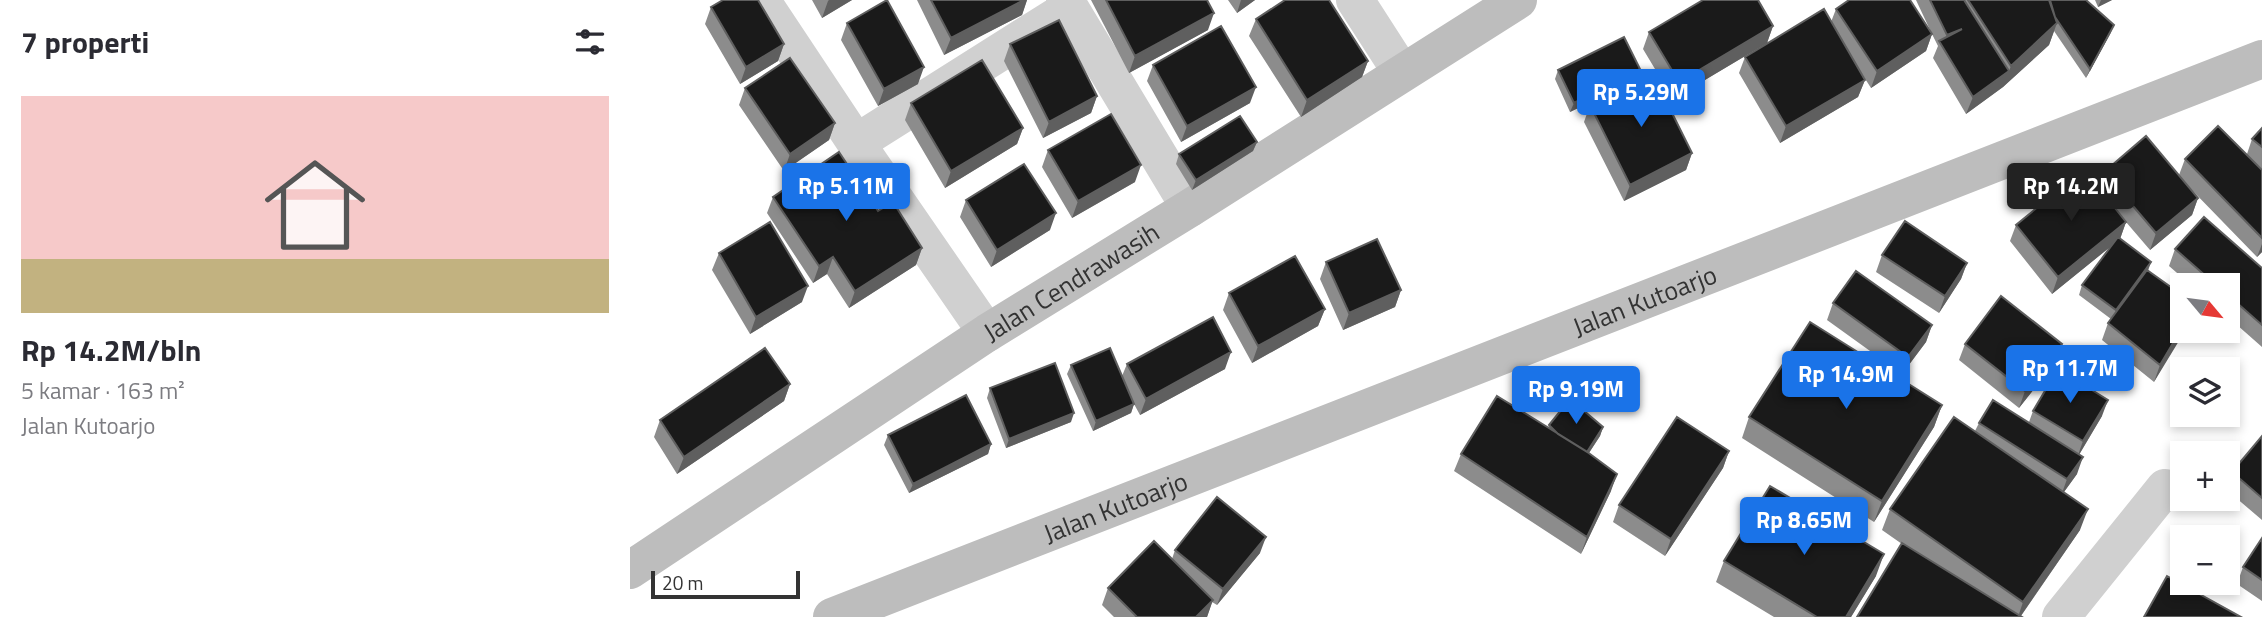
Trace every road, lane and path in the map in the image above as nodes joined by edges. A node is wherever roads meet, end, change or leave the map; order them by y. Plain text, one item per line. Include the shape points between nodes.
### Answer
1 (761, 0) edge
2 (1355, 0) edge
3 (1518, 0) edge
4 (1068, 4) edge
5 (2262, 59) edge
6 (1402, 73) junction
7 (856, 143) junction
8 (1190, 208) junction
9 (987, 332) junction
10 (2165, 488) dead end
11 (630, 570) edge
12 (832, 617) edge
13 (2061, 617) edge

1 - 7 street
2 - 6 street
3 - 6 main road, Jalan Cendrawasih
4 - 7 street
4 - 8 street
5 - 12 main road, Jalan Kutoarjo
6 - 8 main road, Jalan Cendrawasih
7 - 9 street
8 - 9 main road, Jalan Cendrawasih
9 - 11 main road, Jalan Cendrawasih
10 - 13 street

